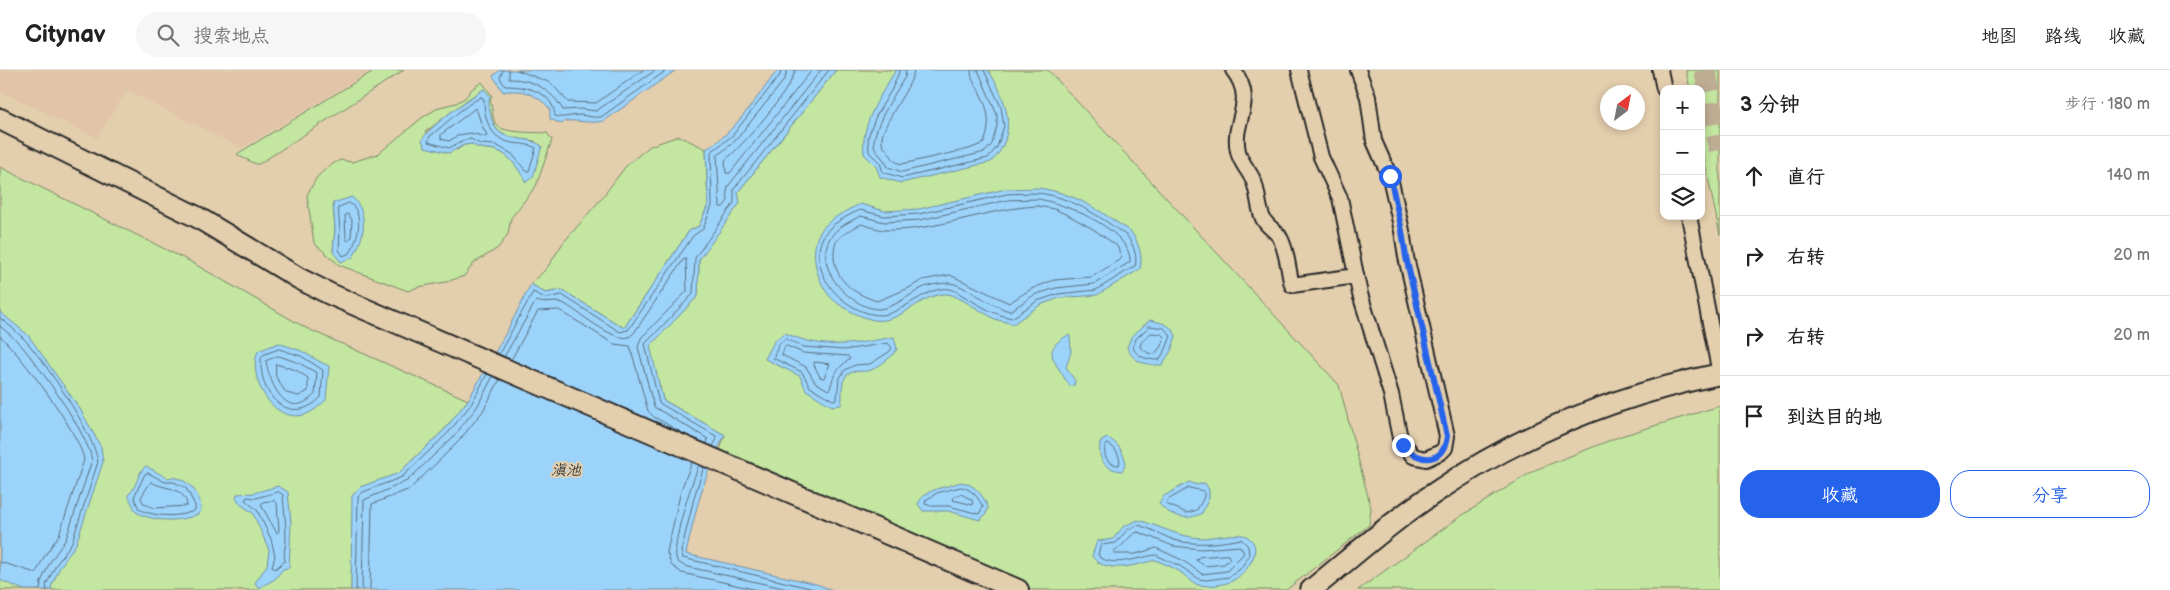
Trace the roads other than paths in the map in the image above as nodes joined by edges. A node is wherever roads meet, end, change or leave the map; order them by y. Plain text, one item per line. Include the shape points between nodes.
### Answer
1 (1233, 70) edge
2 (1299, 70) edge
3 (1358, 70) edge
4 (1660, 70) edge
5 (1663, 85) edge
6 (0, 119) edge
7 (1690, 220) edge
8 (1356, 276) junction
9 (1720, 374) edge
10 (1018, 590) edge
11 (1311, 590) edge

1 - 8 street via 1244,94 1238,155 1255,183 1266,225 1280,237 1292,285
2 - 8 street via 1321,157 1340,198
3 - 8 street via 1368,97 1374,141 1390,176 1447,436 1445,448 1434,457 1421,459 1414,456 1400,438 1391,394
4 - 5 street
6 - 10 street via 197,217 330,294
7 - 9 street
9 - 11 street via 1669,384 1566,420 1486,460 1406,513

